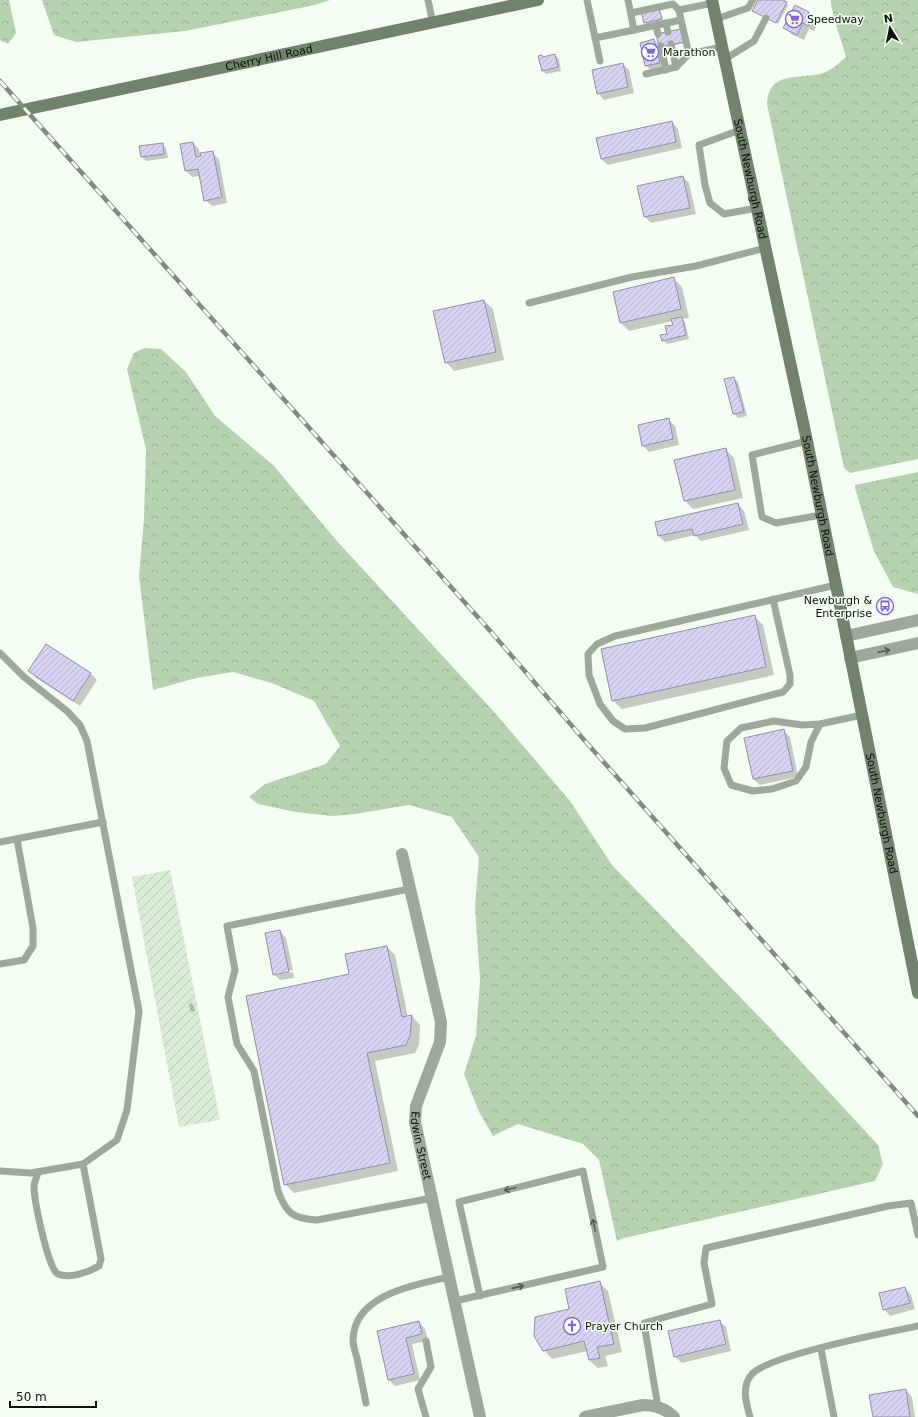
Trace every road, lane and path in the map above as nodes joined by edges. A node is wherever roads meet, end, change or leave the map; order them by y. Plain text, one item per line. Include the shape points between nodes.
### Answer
1 (428, 0) edge
2 (538, 0) edge
3 (587, 0) edge
4 (628, 0) edge
5 (753, 0) edge
6 (713, 1) edge
7 (523, 2) edge
8 (679, 10) junction
9 (631, 13) junction
10 (766, 18) dead end
11 (716, 19) junction
12 (681, 20) junction
13 (666, 23) junction
14 (433, 24) junction
15 (656, 26) junction
16 (634, 30) junction
17 (668, 32) dead end
18 (658, 34) dead end
19 (595, 38) junction
20 (671, 44) dead end
21 (661, 46) dead end
22 (724, 53) junction
23 (689, 54) junction
24 (600, 61) dead end
25 (676, 68) junction
26 (666, 70) junction
27 (646, 74) dead end
28 (0, 115) edge
29 (740, 130) junction
30 (757, 208) junction
31 (765, 248) junction
32 (529, 303) dead end
33 (807, 441) junction
34 (821, 515) junction
35 (836, 586) junction
36 (773, 599) junction
37 (918, 620) edge
38 (846, 636) junction
39 (918, 643) edge
40 (0, 652) edge
41 (850, 658) junction
42 (862, 715) junction
43 (820, 724) junction
44 (103, 822) junction
45 (17, 839) junction
46 (0, 842) edge
47 (402, 854) dead end
48 (410, 889) junction
49 (0, 964) edge
50 (918, 993) edge
51 (83, 1164) junction
52 (0, 1171) edge
53 (38, 1172) junction
54 (432, 1198) junction
55 (918, 1235) edge
56 (449, 1277) junction
57 (480, 1296) junction
58 (455, 1301) junction
59 (918, 1326) edge
60 (426, 1341) dead end
61 (821, 1349) junction
62 (366, 1403) dead end
63 (658, 1407) junction
64 (426, 1417) edge
65 (480, 1417) edge
66 (585, 1417) edge
67 (674, 1417) edge
68 (750, 1417) edge
69 (834, 1417) edge

1 - 14 lane
2 - 7 main road, Cherry Hill Road
3 - 19 lane
4 - 9 lane
5 - 11 lane via 748,8
6 - 8 lane
6 - 11 main road, South Newburgh Road
7 - 14 main road, Cherry Hill Road
8 - 9 lane via 673,4
8 - 12 lane
9 - 16 lane
10 - 22 lane via 754,41
11 - 22 main road, South Newburgh Road
12 - 13 lane
12 - 23 lane
13 - 15 lane
13 - 17 lane
14 - 28 main road, Cherry Hill Road
15 - 16 lane
15 - 18 lane
16 - 19 lane
19 - 24 lane
20 - 25 lane
21 - 26 lane
22 - 23 lane
22 - 29 main road, South Newburgh Road
23 - 25 lane
25 - 26 lane
26 - 27 lane
29 - 30 main road, South Newburgh Road
29 - 30 lane via 699,145 705,185 710,203 724,214
30 - 31 main road, South Newburgh Road
31 - 32 lane
31 - 33 main road, South Newburgh Road
33 - 34 main road, South Newburgh Road
33 - 34 lane via 752,455 762,517 776,523
34 - 35 main road, South Newburgh Road
35 - 36 lane
35 - 38 main road, South Newburgh Road
36 - 36 lane via 615,636 597,644 588,654 588,661 589,675 600,704 613,721 625,729 645,728 783,692 790,684 790,675
37 - 38 street
38 - 41 main road, South Newburgh Road
41 -> 39 street
40 - 44 lane via 24,677 67,711 80,725 87,741
41 - 42 main road, South Newburgh Road
42 - 43 lane
42 - 50 main road, South Newburgh Road
43 - 43 lane via 802,725 774,720 741,728 727,741 724,768 731,785 752,791 772,789 796,781 806,767 811,742
44 - 45 lane
44 - 51 lane via 139,1011 127,1110 117,1140
45 - 46 lane
45 - 49 lane via 34,928 33,946 24,960
47 - 48 street, Edwin Street
48 - 54 street, Edwin Street via 441,1022 440,1042 415,1113
48 - 54 lane via 226,926 235,970 228,997 237,1044 254,1071 278,1191 284,1206 293,1215 305,1220 317,1220
51 - 53 lane
51 - 53 lane via 101,1260 99,1266 91,1271 72,1275 58,1274 52,1269 46,1252 34,1186
52 - 53 lane
54 - 56 street, Edwin Street
55 - 63 lane via 911,1203 888,1206 706,1248 704,1263 712,1304 644,1323
56 - 58 street, Edwin Street
56 - 62 lane via 415,1284 379,1300 364,1310 356,1326 353,1340
57 -> 57 lane via 603,1267 583,1171 459,1202
57 - 58 lane
58 - 65 street, Edwin Street
59 - 61 lane
60 - 64 lane via 431,1367 418,1389
61 - 68 lane via 769,1363 752,1373 746,1384 745,1401
61 - 69 lane
63 - 66 street via 643,1405
63 - 67 street

